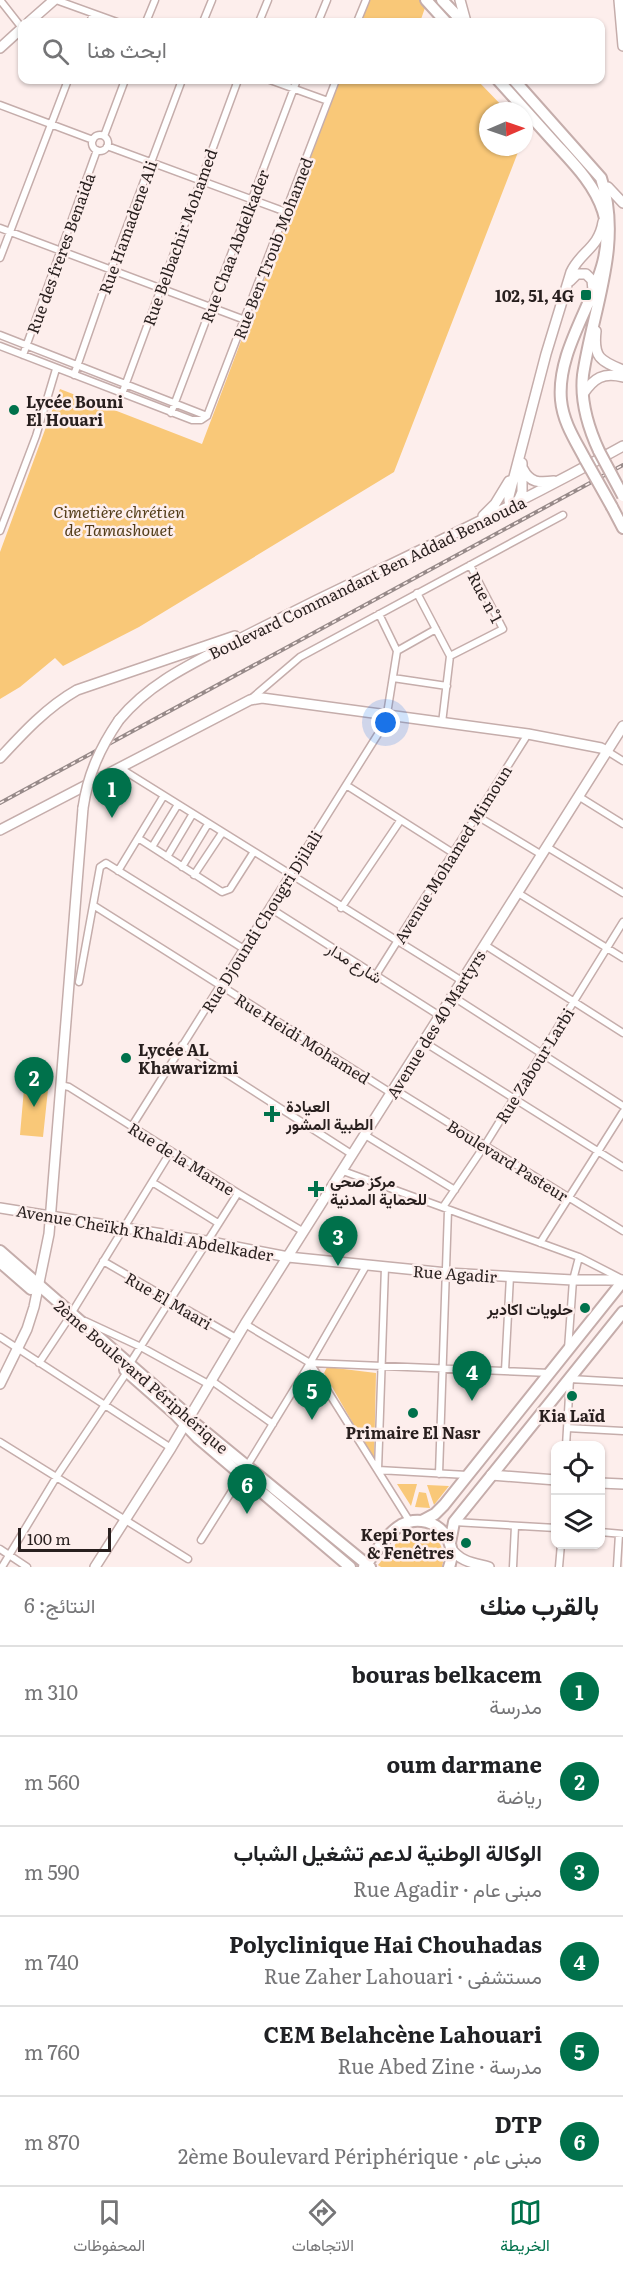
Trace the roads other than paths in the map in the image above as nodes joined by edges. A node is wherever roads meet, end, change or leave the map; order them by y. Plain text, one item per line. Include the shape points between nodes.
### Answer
1 (0, 0) edge
2 (55, 0) edge
3 (155, 0) edge
4 (212, 0) edge
5 (268, 0) edge
6 (327, 0) edge
7 (366, 0) edge
8 (426, 0) edge
9 (442, 0) edge
10 (460, 0) edge
11 (619, 0) edge
12 (93, 14) junction
13 (34, 18) edge
14 (92, 18) edge
15 (105, 18) edge
16 (148, 18) edge
17 (205, 18) edge
18 (261, 18) edge
19 (320, 18) edge
20 (359, 18) edge
21 (443, 18) edge
22 (460, 18) edge
23 (463, 18) edge
24 (18, 23) edge
25 (18, 32) edge
26 (623, 46) edge
27 (0, 48) edge
28 (66, 84) edge
29 (124, 84) edge
30 (180, 84) edge
31 (236, 84) edge
32 (282, 84) edge
33 (296, 84) edge
34 (334, 84) edge
35 (502, 84) edge
36 (518, 84) edge
37 (294, 88) junction
38 (328, 101) junction
39 (0, 105) edge
40 (51, 125) junction
41 (104, 136) junction
42 (93, 140) junction
43 (107, 146) junction
44 (97, 150) junction
45 (151, 162) junction
46 (200, 180) junction
47 (608, 187) junction
48 (623, 192) edge
49 (251, 199) junction
50 (623, 203) edge
51 (286, 212) junction
52 (604, 214) junction
53 (620, 216) dead end
54 (0, 228) edge
55 (10, 232) junction
56 (59, 250) junction
57 (0, 258) edge
58 (111, 269) junction
59 (615, 274) dead end
60 (568, 283) junction
61 (160, 288) junction
62 (593, 290) junction
63 (212, 307) junction
64 (245, 320) junction
65 (596, 330) junction
66 (0, 335) edge
67 (26, 345) junction
68 (0, 346) edge
69 (22, 355) junction
70 (77, 366) junction
71 (56, 369) junction
72 (623, 370) edge
73 (74, 375) junction
74 (623, 376) edge
75 (125, 385) junction
76 (122, 394) junction
77 (582, 394) junction
78 (174, 403) junction
79 (171, 413) junction
80 (207, 416) junction
81 (623, 446) edge
82 (521, 452) junction
83 (522, 463) junction
84 (564, 479) junction
85 (623, 496) edge
86 (514, 505) junction
87 (563, 515) dead end
88 (477, 522) junction
89 (623, 528) edge
90 (0, 531) edge
91 (470, 565) junction
92 (417, 593) junction
93 (379, 614) junction
94 (264, 627) junction
95 (436, 629) junction
96 (397, 651) junction
97 (450, 656) junction
98 (393, 678) junction
99 (447, 686) junction
100 (250, 700) junction
101 (389, 715) junction
102 (442, 723) junction
103 (623, 726) edge
104 (528, 734) junction
105 (13, 744) junction
106 (0, 748) edge
107 (607, 751) junction
108 (0, 758) edge
109 (623, 761) edge
110 (120, 768) junction
111 (346, 785) junction
112 (578, 796) junction
113 (163, 797) junction
114 (177, 806) junction
115 (192, 815) junction
116 (477, 816) junction
117 (400, 821) junction
118 (208, 824) junction
119 (623, 824) edge
120 (0, 830) edge
121 (222, 832) junction
122 (138, 838) junction
123 (152, 848) junction
124 (545, 851) junction
125 (253, 853) junction
126 (453, 853) junction
127 (167, 857) junction
128 (182, 867) junction
129 (118, 871) junction
130 (194, 875) junction
131 (290, 876) junction
132 (518, 893) junction
133 (623, 893) edge
134 (93, 905) junction
135 (270, 908) junction
136 (341, 908) junction
137 (623, 922) edge
138 (397, 942) junction
139 (485, 945) junction
140 (607, 948) junction
141 (244, 949) junction
142 (623, 958) edge
143 (375, 975) junction
144 (462, 981) junction
145 (79, 982) dead end
146 (221, 986) junction
147 (452, 996) junction
148 (574, 1001) junction
149 (440, 1016) junction
150 (623, 1033) edge
151 (424, 1042) junction
152 (182, 1045) junction
153 (541, 1054) junction
154 (60, 1085) junction
155 (392, 1091) junction
156 (514, 1098) junction
157 (623, 1106) edge
158 (623, 1112) edge
159 (132, 1126) junction
160 (365, 1135) junction
161 (485, 1145) junction
162 (171, 1151) junction
163 (598, 1151) junction
164 (353, 1155) junction
165 (623, 1167) edge
166 (343, 1171) junction
167 (152, 1182) junction
168 (455, 1190) junction
169 (238, 1193) junction
170 (568, 1198) junction
171 (446, 1208) junction
172 (1, 1209) edge
173 (51, 1215) junction
174 (218, 1223) junction
175 (123, 1228) junction
176 (623, 1231) edge
177 (304, 1232) junction
178 (206, 1241) junction
179 (540, 1243) junction
180 (0, 1251) edge
181 (288, 1257) junction
182 (579, 1257) junction
183 (103, 1261) junction
184 (0, 1262) edge
185 (366, 1266) junction
186 (385, 1267) junction
187 (447, 1273) junction
188 (510, 1276) junction
189 (573, 1280) junction
190 (623, 1280) edge
191 (40, 1288) junction
192 (170, 1301) junction
193 (623, 1312) edge
194 (69, 1317) junction
195 (245, 1324) junction
196 (0, 1337) edge
197 (236, 1338) junction
198 (141, 1347) junction
199 (19, 1350) junction
200 (567, 1352) junction
201 (39, 1363) junction
202 (310, 1363) junction
203 (381, 1366) junction
204 (128, 1368) junction
205 (444, 1369) junction
206 (505, 1371) junction
207 (551, 1373) junction
208 (570, 1379) junction
209 (623, 1382) edge
210 (211, 1383) junction
211 (0, 1384) edge
212 (0, 1390) edge
213 (105, 1404) junction
214 (187, 1422) junction
215 (273, 1424) junction
216 (567, 1428) junction
217 (623, 1431) edge
218 (566, 1441) edge
219 (0, 1442) edge
220 (171, 1448) junction
221 (244, 1470) junction
222 (378, 1470) junction
223 (439, 1474) junction
224 (467, 1475) junction
225 (490, 1475) junction
226 (57, 1476) junction
227 (551, 1480) edge
228 (605, 1483) edge
229 (623, 1484) edge
230 (125, 1520) junction
231 (416, 1521) junction
232 (454, 1522) junction
233 (515, 1526) junction
234 (551, 1528) edge
235 (605, 1532) edge
236 (621, 1534) edge
237 (201, 1540) dead end
238 (450, 1545) junction
239 (0, 1549) edge
240 (561, 1549) edge
241 (9, 1555) junction
242 (188, 1559) dead end
243 (367, 1566) edge
244 (2, 1567) edge
245 (27, 1567) edge
246 (95, 1567) edge
247 (350, 1567) edge
248 (449, 1567) edge
249 (489, 1567) edge
250 (513, 1567) edge
251 (559, 1567) edge
252 (617, 1567) edge

1 - 24 street
2 - 12 street
2 - 13 street
3 - 16 street
4 - 17 street
5 - 18 street
6 - 19 street
7 - 20 street
8 - 21 main road
9 - 22 main road
10 - 23 street
11 - 26 street
12 - 14 street
12 - 15 street
25 - 27 street
28 - 40 street
29 - 41 street
30 - 45 street, Rue Hamadene Ali
31 - 46 street, Rue Belbachir Mohamed
32 - 37 street
33 - 37 street, Rue Chaa Abdelkader
34 - 38 street, Rue Ben Troub Mohamed
35 - 52 main road via 580,171
36 - 47 main road
37 - 38 street
37 - 49 street, Rue Chaa Abdelkader
38 - 51 street, Rue Ben Troub Mohamed
39 - 40 street
40 - 42 street
40 - 55 street
41 - 42 street
41 - 43 street
42 - 44 street
43 - 44 street
43 - 45 street
44 - 56 street, Rue des freres Benaida
45 - 46 street
45 - 58 street, Rue Hamadene Ali
46 - 49 street
46 - 61 street, Rue Belbachir Mohamed
47 - 48 street
47 - 50 street
47 - 53 main road
49 - 51 street
49 - 63 street, Rue Chaa Abdelkader
51 - 64 street, Rue Ben Troub Mohamed
52 - 60 street via 599,237 573,267
52 - 62 main road via 608,245
54 - 55 street
55 - 56 street
55 - 57 street
56 - 58 street
56 - 67 street, Rue des freres Benaida
58 - 61 street
58 - 70 street, Rue Hamadene Ali
59 - 65 main road
60 - 62 street via 577,274 586,274 592,280
60 - 82 street
61 - 63 street
61 - 75 street, Rue Belbachir Mohamed
62 - 89 main road, bridge via 568,356 561,399 564,418
63 - 64 street
63 - 78 street, Rue Chaa Abdelkader
64 - 80 street, Rue Ben Troub Mohamed
65 - 72 street via 598,356
65 - 77 main road
66 - 67 street
67 - 69 street, Rue des freres Benaida
67 - 70 street
68 - 69 street
69 - 71 street
70 - 73 street, Rue Hamadene Ali
70 - 75 street
71 - 73 street
71 - 90 street
73 - 76 street
74 - 77 street via 596,377
75 - 76 street, Rue Belbachir Mohamed
75 - 78 street
76 - 79 street
77 - 85 main road, bridge via 599,452
78 - 79 street, Rue Chaa Abdelkader
78 - 80 street
79 - 80 street via 192,420
81 - 84 street, Boulevard Commandant Ben Addad Benaouda
82 - 83 street
82 - 86 street via 508,496
82 - 88 street via 500,496
83 - 84 street via 526,475 534,481
83 - 86 street via 522,492
84 - 86 street, Boulevard Commandant Ben Addad Benaouda
86 - 88 street, Boulevard Commandant Ben Addad Benaouda
87 - 91 street
88 - 94 street, Boulevard Commandant Ben Addad Benaouda
91 - 92 street
91 - 97 street, Rue n°1 via 503,628
92 - 93 street
92 - 95 street
93 - 96 street
93 - 100 street via 300,657
94 - 105 street via 77,690 60,699
94 - 154 street, Boulevard Commandant Ben Addad Benaouda, bridge via 157,684 133,702 106,738 91,768 83,808
95 - 96 street
95 - 97 street
96 - 98 street
97 - 99 street
98 - 99 street
98 - 101 street
99 - 102 street
100 - 101 street via 262,698
100 - 110 street
101 - 102 street
101 - 111 street, Rue Djoundi Chougri Djilali
102 - 104 street
103 - 107 street, Avenue des 40 Martyrs
104 - 107 street
104 - 116 street, Avenue Mohamed Mimoun
105 - 106 street
105 - 108 street
107 - 109 street
107 - 112 street, Avenue des 40 Martyrs
110 - 113 street
110 - 120 street
111 - 117 street
111 - 131 street, Rue Djoundi Chougri Djilali
112 - 119 street
112 - 124 street, Avenue des 40 Martyrs
113 - 114 street
113 - 122 street
114 - 115 street
114 - 123 street
115 - 118 street
115 - 127 street
116 - 124 street
116 - 126 street, Avenue Mohamed Mimoun
117 - 126 street
117 - 136 street
118 - 121 street
118 - 128 street
121 - 125 street
121 - 130 street
122 - 123 street
122 - 129 street
123 - 127 street
124 - 132 street, Avenue des 40 Martyrs
124 - 133 street
125 - 130 street via 225,891
125 - 131 street
126 - 138 street, Avenue Mohamed Mimoun
127 - 128 street
128 - 130 street
129 - 134 street via 106,863 100,867
129 - 141 street
131 - 135 street, Rue Djoundi Chougri Djilali
131 - 136 street
132 - 139 street, Avenue des 40 Martyrs
132 - 140 street
134 - 145 street
134 - 146 street, Rue Heidi Mohamed
135 - 141 street, Rue Djoundi Chougri Djilali
135 - 143 street, شارع مدار
136 - 138 street
137 - 140 street, Rue Zabour Larbi
138 - 143 street, Avenue Mohamed Mimoun
138 - 144 street
139 - 144 street, Avenue des 40 Martyrs
139 - 148 street
140 - 142 street
140 - 148 street, Rue Zabour Larbi
141 - 146 street, Rue Djoundi Chougri Djilali
143 - 149 street, شارع مدار
144 - 147 street, Avenue des 40 Martyrs
146 - 152 street, Rue Djoundi Chougri Djilali
146 - 155 street, Rue Heidi Mohamed
147 - 149 street, Avenue des 40 Martyrs
147 - 153 street
148 - 150 street
148 - 153 street, Rue Zabour Larbi
149 - 151 street, Avenue des 40 Martyrs
151 - 155 street, Avenue des 40 Martyrs
151 - 156 street
152 - 159 street, Rue Djoundi Chougri Djilali
152 - 164 street
153 - 156 street, Rue Zabour Larbi
153 - 157 street
154 - 159 street, Rue de la Marne
154 - 173 street
155 - 160 street, Avenue des 40 Martyrs
155 - 161 street, Boulevard Pasteur
156 - 161 street, Rue Zabour Larbi
156 - 163 street
158 - 163 street
159 - 162 street, Rue de la Marne
160 - 164 street, Avenue des 40 Martyrs
160 - 168 street
161 - 168 street, Rue Zabour Larbi
161 - 170 street, Boulevard Pasteur
162 - 167 street
162 - 169 street, Rue de la Marne
163 - 165 street
163 - 170 street
164 - 166 street, Avenue des 40 Martyrs
166 - 171 street
166 - 177 street, Avenue des 40 Martyrs
167 - 174 street
167 - 175 street
168 - 171 street, Rue Zabour Larbi
169 - 174 street
169 - 177 street, Rue de la Marne
170 - 176 street, Boulevard Pasteur
170 - 179 street
171 - 179 street
171 - 187 street
172 - 173 street, Avenue Cheïkh Khaldi Abdelkader
173 - 175 street, Avenue Cheïkh Khaldi Abdelkader
173 - 191 street
174 - 178 street
175 - 178 street, Avenue Cheïkh Khaldi Abdelkader
175 - 183 street
177 - 181 street, Avenue des 40 Martyrs
178 - 181 street, Avenue Cheïkh Khaldi Abdelkader
178 - 192 street
179 - 182 street
180 - 191 main road, 2ème Boulevard Périphérique
181 - 185 street, Rue Agadir
181 - 195 street, Avenue des 40 Martyrs
182 - 189 street
182 - 190 street
183 - 192 street, Rue El Maari
183 - 194 street
184 - 191 main road, 2ème Boulevard Périphérique
185 - 186 street, Rue Agadir
185 - 202 street
186 - 187 street, Rue Agadir
186 - 203 street
187 - 188 street, Rue Agadir
187 - 205 street
188 - 189 street, Rue Agadir
188 - 206 street
189 - 190 street, Rue Agadir
189 - 200 street
190 - 200 main road
191 - 194 main road, 2ème Boulevard Périphérique
191 - 199 street
192 - 197 street, Rue El Maari
192 - 198 street
193 - 208 main road
194 - 198 street
194 - 201 street
194 - 204 main road, 2ème Boulevard Périphérique
195 - 197 street, Avenue des 40 Martyrs
195 - 202 street
196 - 199 street
197 - 210 street, Avenue des 40 Martyrs
198 - 204 street
198 - 210 street
199 - 201 street
199 - 211 street
199 - 212 street
200 - 207 main road
201 - 213 street
202 - 203 street
202 - 215 street
202 - 222 street
203 - 205 street
203 - 222 street
204 - 213 street
204 - 214 main road, 2ème Boulevard Périphérique
205 - 206 street
205 - 223 street
206 - 207 street
207 - 224 main road
208 - 209 street
208 - 216 street
208 - 225 main road
210 - 214 street, Avenue des 40 Martyrs
210 - 215 street
213 - 220 street
213 - 226 street
214 - 220 street, Avenue des 40 Martyrs
214 - 221 main road, 2ème Boulevard Périphérique
215 - 221 street
216 - 217 street
216 - 218 street
219 - 226 street
220 - 230 street, Avenue des 40 Martyrs
221 - 237 street
221 - 243 main road, 2ème Boulevard Périphérique
221 - 247 main road, 2ème Boulevard Périphérique
222 - 223 street
222 - 231 street
223 - 224 street
224 - 231 main road via 435,1514
225 - 227 street
225 - 232 main road
226 - 230 street
226 - 241 street
228 - 229 street
230 - 242 street
230 - 246 street, Avenue des 40 Martyrs
231 - 238 main road via 433,1523
231 - 243 main road via 396,1529
232 - 233 street
232 - 238 main road
233 - 234 street
233 - 250 street
235 - 236 street
236 - 252 street
238 - 248 main road
238 - 249 street via 462,1560
239 - 241 street
240 - 251 street
241 - 244 street
241 - 245 street

